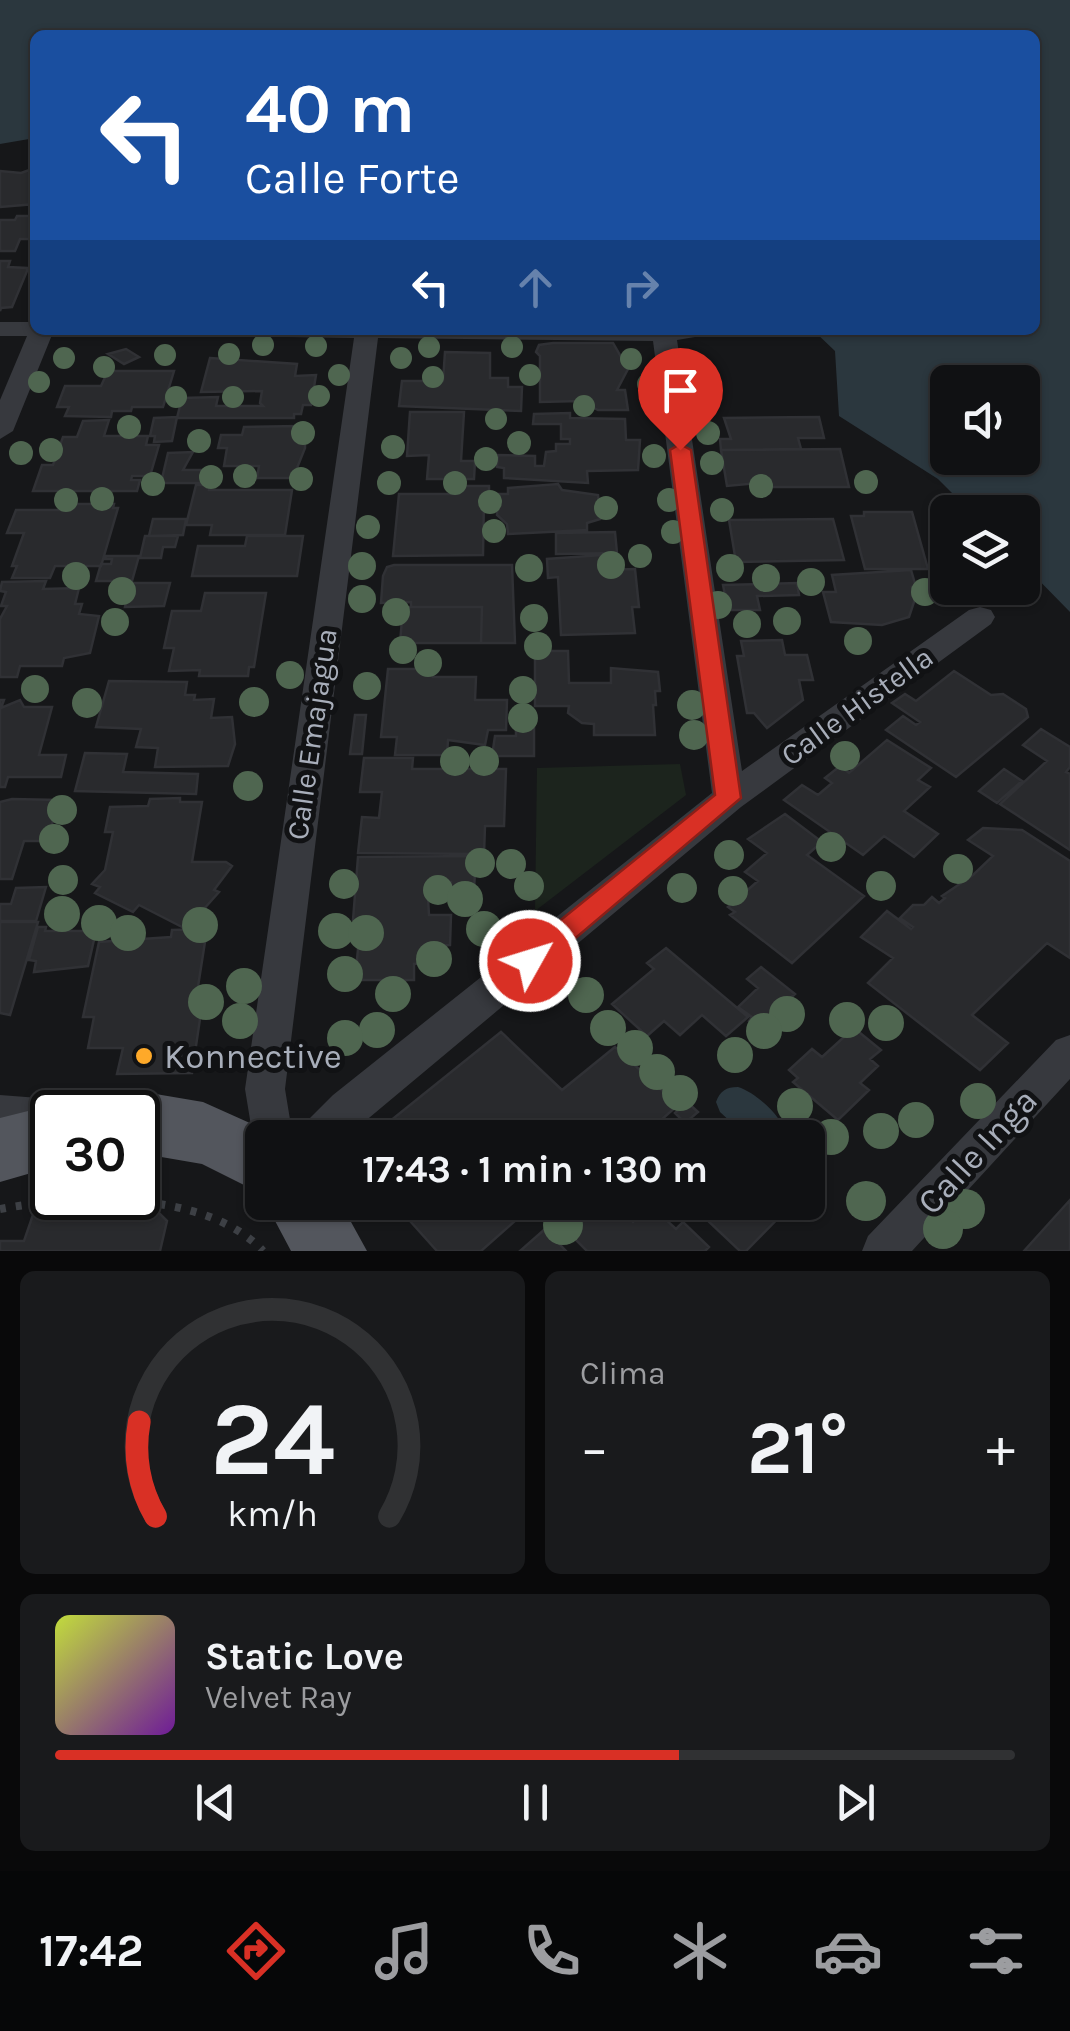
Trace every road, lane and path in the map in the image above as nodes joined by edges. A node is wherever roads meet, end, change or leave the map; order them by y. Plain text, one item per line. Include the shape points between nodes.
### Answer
1 (0, 329) edge
2 (30, 330) edge
3 (36, 335) edge
4 (366, 335) edge
5 (664, 335) edge
6 (0, 431) edge
7 (980, 616) dead end
8 (728, 798) junction
9 (1070, 1052) edge
10 (0, 1113) edge
11 (30, 1115) edge
12 (271, 1120) edge
13 (335, 1120) edge
14 (160, 1123) edge
15 (30, 1142) edge
16 (0, 1150) edge
17 (245, 1150) edge
18 (0, 1209) edge
19 (312, 1220) edge
20 (263, 1251) edge
21 (332, 1251) edge
22 (883, 1251) edge

1 - 2 street
3 - 6 street
4 - 12 street, Calle Emajagua via 265,1090
5 - 8 street
7 - 8 street, Calle Histella
8 - 13 street, Calle Histella
9 - 22 street, Calle Inga
10 - 11 street
14 - 17 main road via 184,1125
15 - 16 main road
18 - 20 path via 111,1198 221,1223
19 - 21 main road

